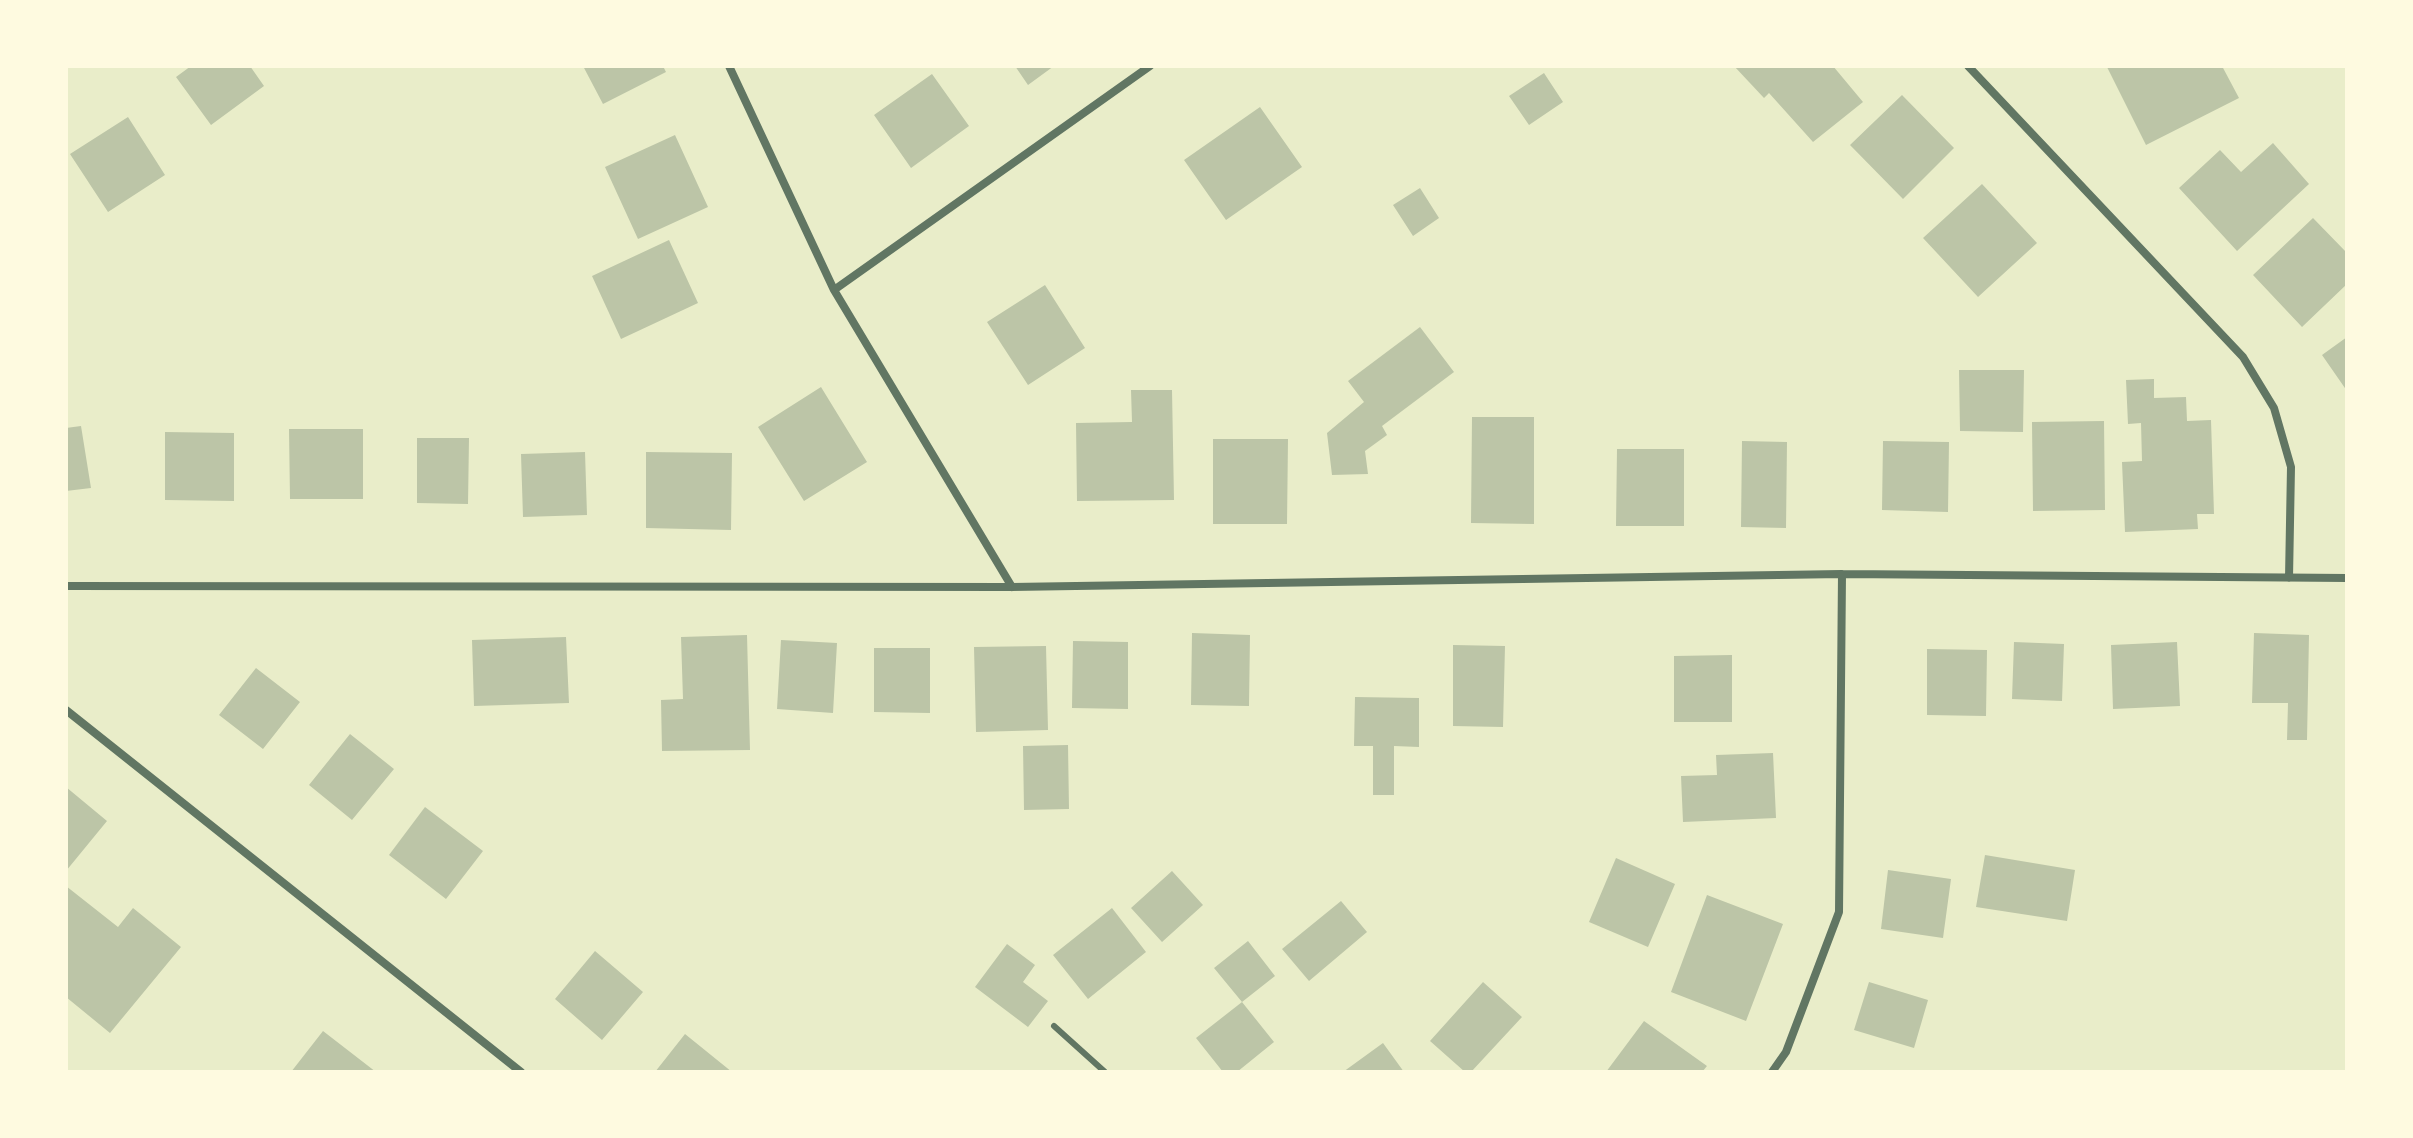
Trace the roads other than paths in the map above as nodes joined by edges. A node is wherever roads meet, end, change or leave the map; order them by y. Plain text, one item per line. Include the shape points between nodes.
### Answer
1 (729, 66) edge
2 (1150, 66) edge
3 (1968, 66) edge
4 (834, 290) junction
5 (1842, 574) junction
6 (2289, 578) junction
7 (2347, 578) edge
8 (66, 586) edge
9 (1012, 587) junction
10 (66, 710) edge
11 (1054, 1026) dead end
12 (521, 1072) edge
13 (1105, 1072) edge
14 (1772, 1072) edge

1 - 4 street
2 - 4 street
3 - 6 street via 2243,357 2274,408 2291,467
4 - 9 street
5 - 6 street
5 - 9 street
5 - 14 street via 1839,912 1786,1052
6 - 7 street
8 - 9 street
10 - 12 street
11 - 13 lane

